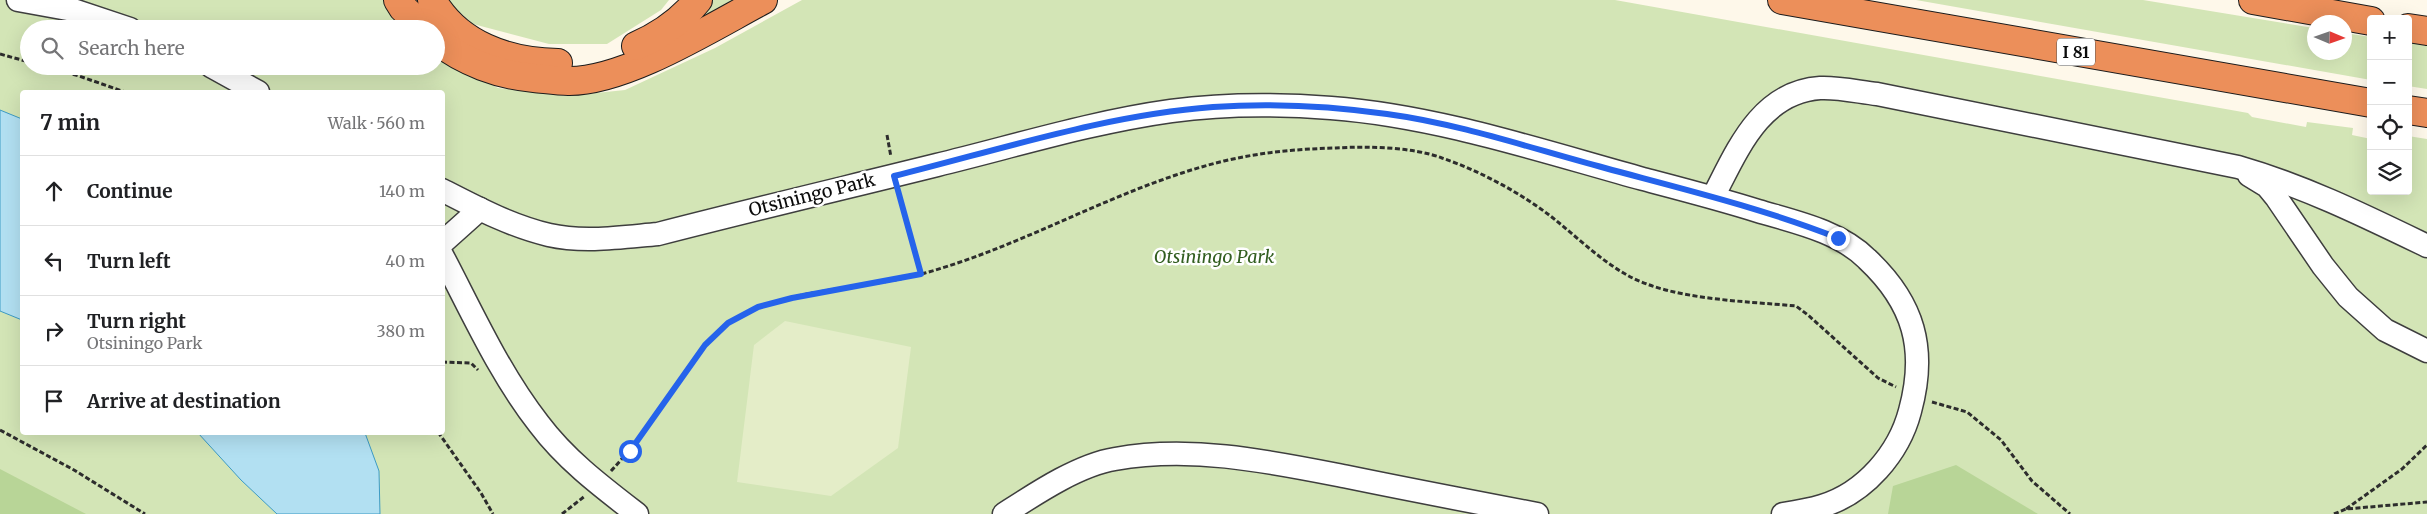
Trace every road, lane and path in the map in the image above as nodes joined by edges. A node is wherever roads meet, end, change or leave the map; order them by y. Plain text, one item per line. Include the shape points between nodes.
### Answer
1 (18, 0) edge
2 (398, 0) edge
3 (432, 0) edge
4 (698, 0) edge
5 (763, 0) edge
6 (1782, 0) edge
7 (2253, 0) edge
8 (103, 20) edge
9 (415, 20) edge
10 (2367, 20) edge
11 (2412, 29) edge
12 (2427, 31) edge
13 (445, 46) edge
14 (0, 54) edge
15 (20, 60) edge
16 (76, 75) edge
17 (227, 75) edge
18 (118, 90) edge
19 (254, 90) edge
20 (2367, 102) edge
21 (2412, 111) edge
22 (2427, 113) edge
23 (2238, 167) junction
24 (894, 176) junction
25 (445, 192) edge
26 (1713, 197) junction
27 (480, 209) junction
28 (445, 240) edge
29 (2427, 246) edge
30 (445, 261) edge
31 (921, 274) junction
32 (2427, 351) edge
33 (445, 362) edge
34 (478, 370) dead end
35 (1914, 397) junction
36 (0, 430) edge
37 (440, 435) edge
38 (2427, 446) edge
39 (598, 484) junction
40 (2427, 502) edge
41 (2346, 509) junction
42 (145, 514) edge
43 (493, 514) edge
44 (562, 514) edge
45 (637, 514) edge
46 (1004, 514) edge
47 (1537, 514) edge
48 (1783, 514) edge
49 (2070, 514) edge
50 (2334, 514) edge

1 - 8 lane via 73,10
2 - 9 highway
3 - 4 highway via 440,14 467,40 504,55 552,63 575,63 618,54 642,43 669,27
5 - 13 highway via 643,62 603,76 569,81 516,77 489,69
6 - 20 highway, I 81
7 - 10 highway
11 - 12 highway
14 - 15 path
16 - 18 path
17 - 19 lane
21 - 22 highway
23 - 26 lane via 1877,94 1822,88 1803,90 1774,104 1754,123
23 - 29 lane via 2320,195
23 - 32 lane via 2267,186 2348,297 2386,330
24 - 26 lane, Otsiningo Park via 1090,127 1170,111 1287,106 1389,114 1444,125
24 - 27 lane, Otsiningo Park via 826,190 658,234 605,239 551,235 506,222
24 - 31 path
25 - 27 lane, Otsiningo Park
26 - 35 lane, Otsiningo Park via 1808,226 1838,238 1866,256 1896,290 1911,322 1919,366
27 - 28 lane
30 - 39 lane via 509,382 539,425
31 - 35 path via 968,260 1152,184 1222,161 1281,150 1373,146 1440,157 1500,184 1552,216 1626,275 1658,289 1796,306 1878,378
31 - 39 path via 792,298 758,307 728,323 705,345 630,451
33 - 34 path via 470,363
35 - 48 lane, Otsiningo Park via 1906,426 1886,461 1855,490 1820,507
35 - 49 path via 1967,412 2001,440 2032,480
36 - 42 path
37 - 43 path
38 - 41 path via 2402,469
39 - 44 path
39 - 45 lane
40 - 41 path
41 - 50 path
46 - 47 lane via 1089,466 1114,459 1166,453 1273,463

